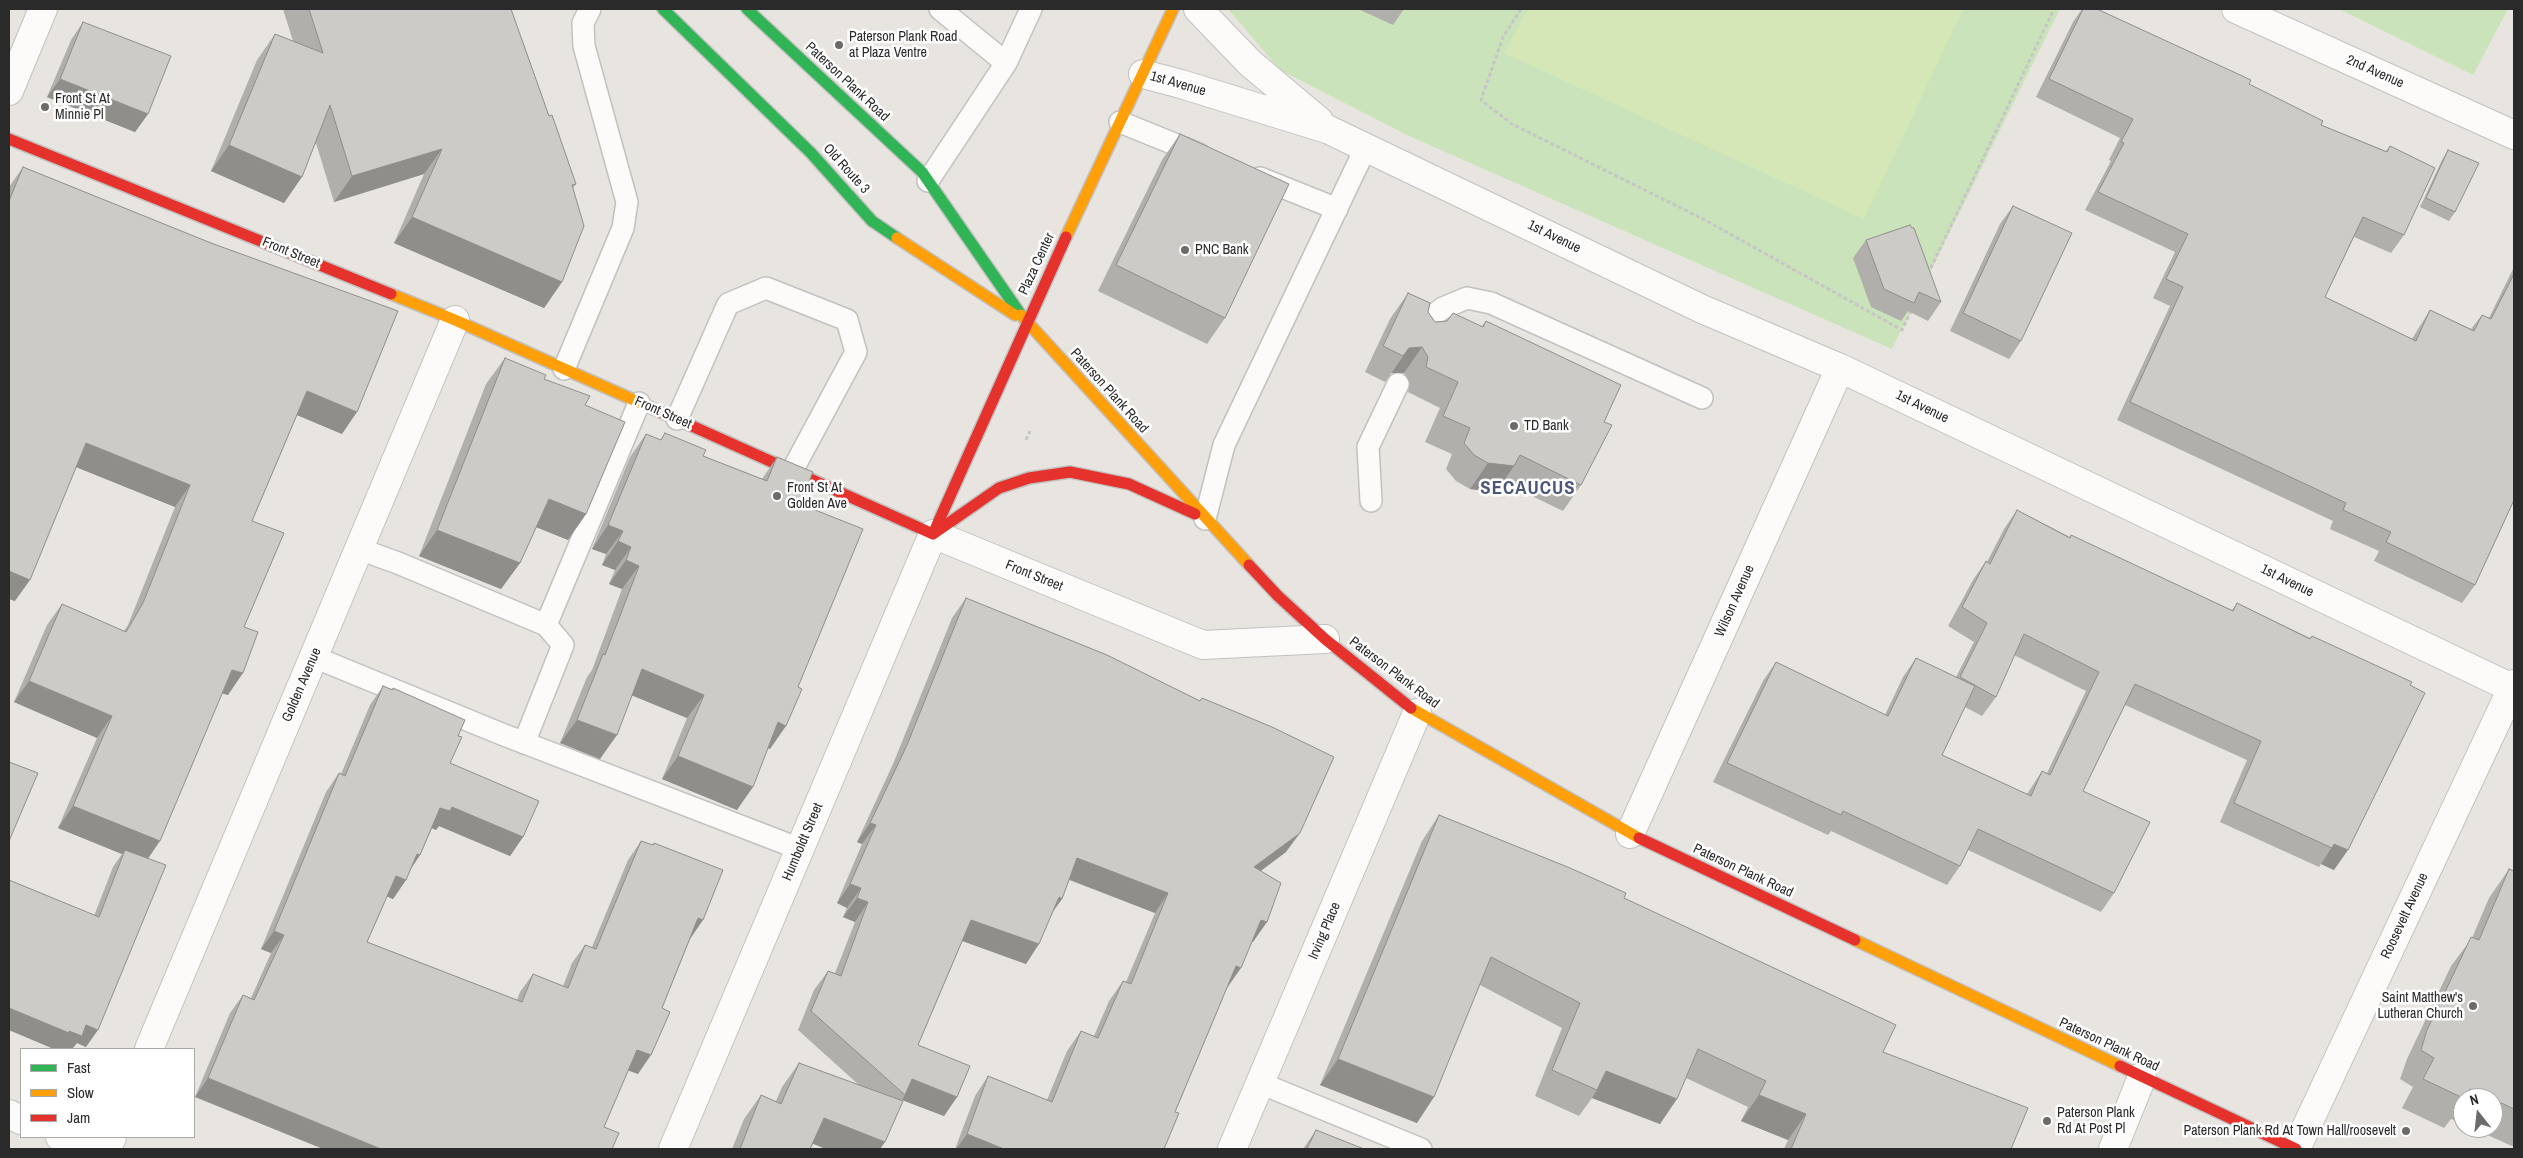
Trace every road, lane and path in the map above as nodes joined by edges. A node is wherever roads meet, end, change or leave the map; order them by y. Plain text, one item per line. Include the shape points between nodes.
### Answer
1 (43, 9) edge
2 (590, 9) edge
3 (663, 9) edge
4 (747, 9) edge
5 (940, 9) edge
6 (1031, 9) edge
7 (1173, 9) edge
8 (1198, 9) edge
9 (1521, 9) edge
10 (2054, 9) edge
11 (2236, 9) edge
12 (1006, 63) junction
13 (1143, 74) junction
14 (9, 90) edge
15 (1120, 122) junction
16 (1328, 129) junction
17 (2514, 135) edge
18 (9, 138) edge
19 (1366, 147) junction
20 (928, 181) junction
21 (1336, 209) junction
22 (1927, 277) edge
23 (1915, 304) edge
24 (456, 320) junction
25 (1026, 322) junction
26 (1422, 336) edge
27 (1840, 368) junction
28 (564, 369) junction
29 (1398, 384) edge
30 (1702, 398) dead end
31 (639, 403) junction
32 (676, 419) junction
33 (792, 471) junction
34 (1371, 501) dead end
35 (1205, 519) junction
36 (933, 534) junction
37 (360, 549) junction
38 (546, 624) junction
39 (1325, 639) junction
40 (314, 657) junction
41 (2514, 687) edge
42 (1417, 712) junction
43 (524, 743) junction
44 (1630, 834) junction
45 (800, 849) junction
46 (149, 1048) edge
47 (2142, 1077) junction
48 (1260, 1083) junction
49 (62, 1138) edge
50 (88, 1149) edge
51 (673, 1149) edge
52 (1232, 1149) edge
53 (1421, 1149) edge
54 (2113, 1149) edge
55 (2296, 1149) edge

1 - 14 street
2 - 28 lane via 583,23 584,46 627,202 623,228
3 - 25 main road, Old Route 3 via 811,152 872,221
4 - 20 main road, Paterson Plank Road
5 - 12 lane
6 - 12 lane
7 - 13 main road, Plaza Center
8 - 16 street, 1st Avenue via 1250,63
9 - 23 path via 1502,37 1481,100 1512,124 1705,220 1902,330
10 - 22 path
11 - 17 street, 2nd Avenue
12 - 20 lane
13 - 15 main road, Plaza Center
13 - 16 street, 1st Avenue
15 - 21 lane
15 - 25 main road, Plaza Center
16 - 19 street, 1st Avenue
18 - 24 main road, Front Street
19 - 21 lane
19 - 27 street, 1st Avenue via 1702,309
20 - 25 main road, Paterson Plank Road
21 - 35 lane via 1224,445
24 - 28 main road, Front Street
24 - 37 street, Golden Avenue
25 - 35 main road, Paterson Plank Road
25 - 36 main road, Plaza Center
26 - 30 lane via 1431,317 1467,298 1492,304
27 - 41 street, 1st Avenue
27 - 44 street, Wilson Avenue
28 - 31 main road, Front Street
29 - 34 lane via 1368,447
31 - 32 main road, Front Street
31 - 38 lane
32 - 33 main road, Front Street
32 - 33 lane via 728,304 766,288 847,320 856,352
33 - 36 main road, Front Street
35 - 36 main road via 1129,484 1070,472 1029,478 999,488
35 - 39 main road, Paterson Plank Road via 1278,596
36 - 39 street, Front Street via 1203,645
36 - 45 street, Humboldt Street
37 - 38 lane
37 - 40 street, Golden Avenue
38 - 43 lane via 563,644
39 - 42 main road, Paterson Plank Road
40 - 43 lane
40 - 46 street, Golden Avenue
41 - 55 street, Roosevelt Avenue
42 - 44 main road, Paterson Plank Road
42 - 48 street, Irving Place
43 - 45 lane
44 - 47 main road, Paterson Plank Road
45 - 51 street, Humboldt Street
47 - 54 street
47 - 55 main road, Paterson Plank Road
48 - 52 street, Irving Place
48 - 53 lane
49 - 50 street

